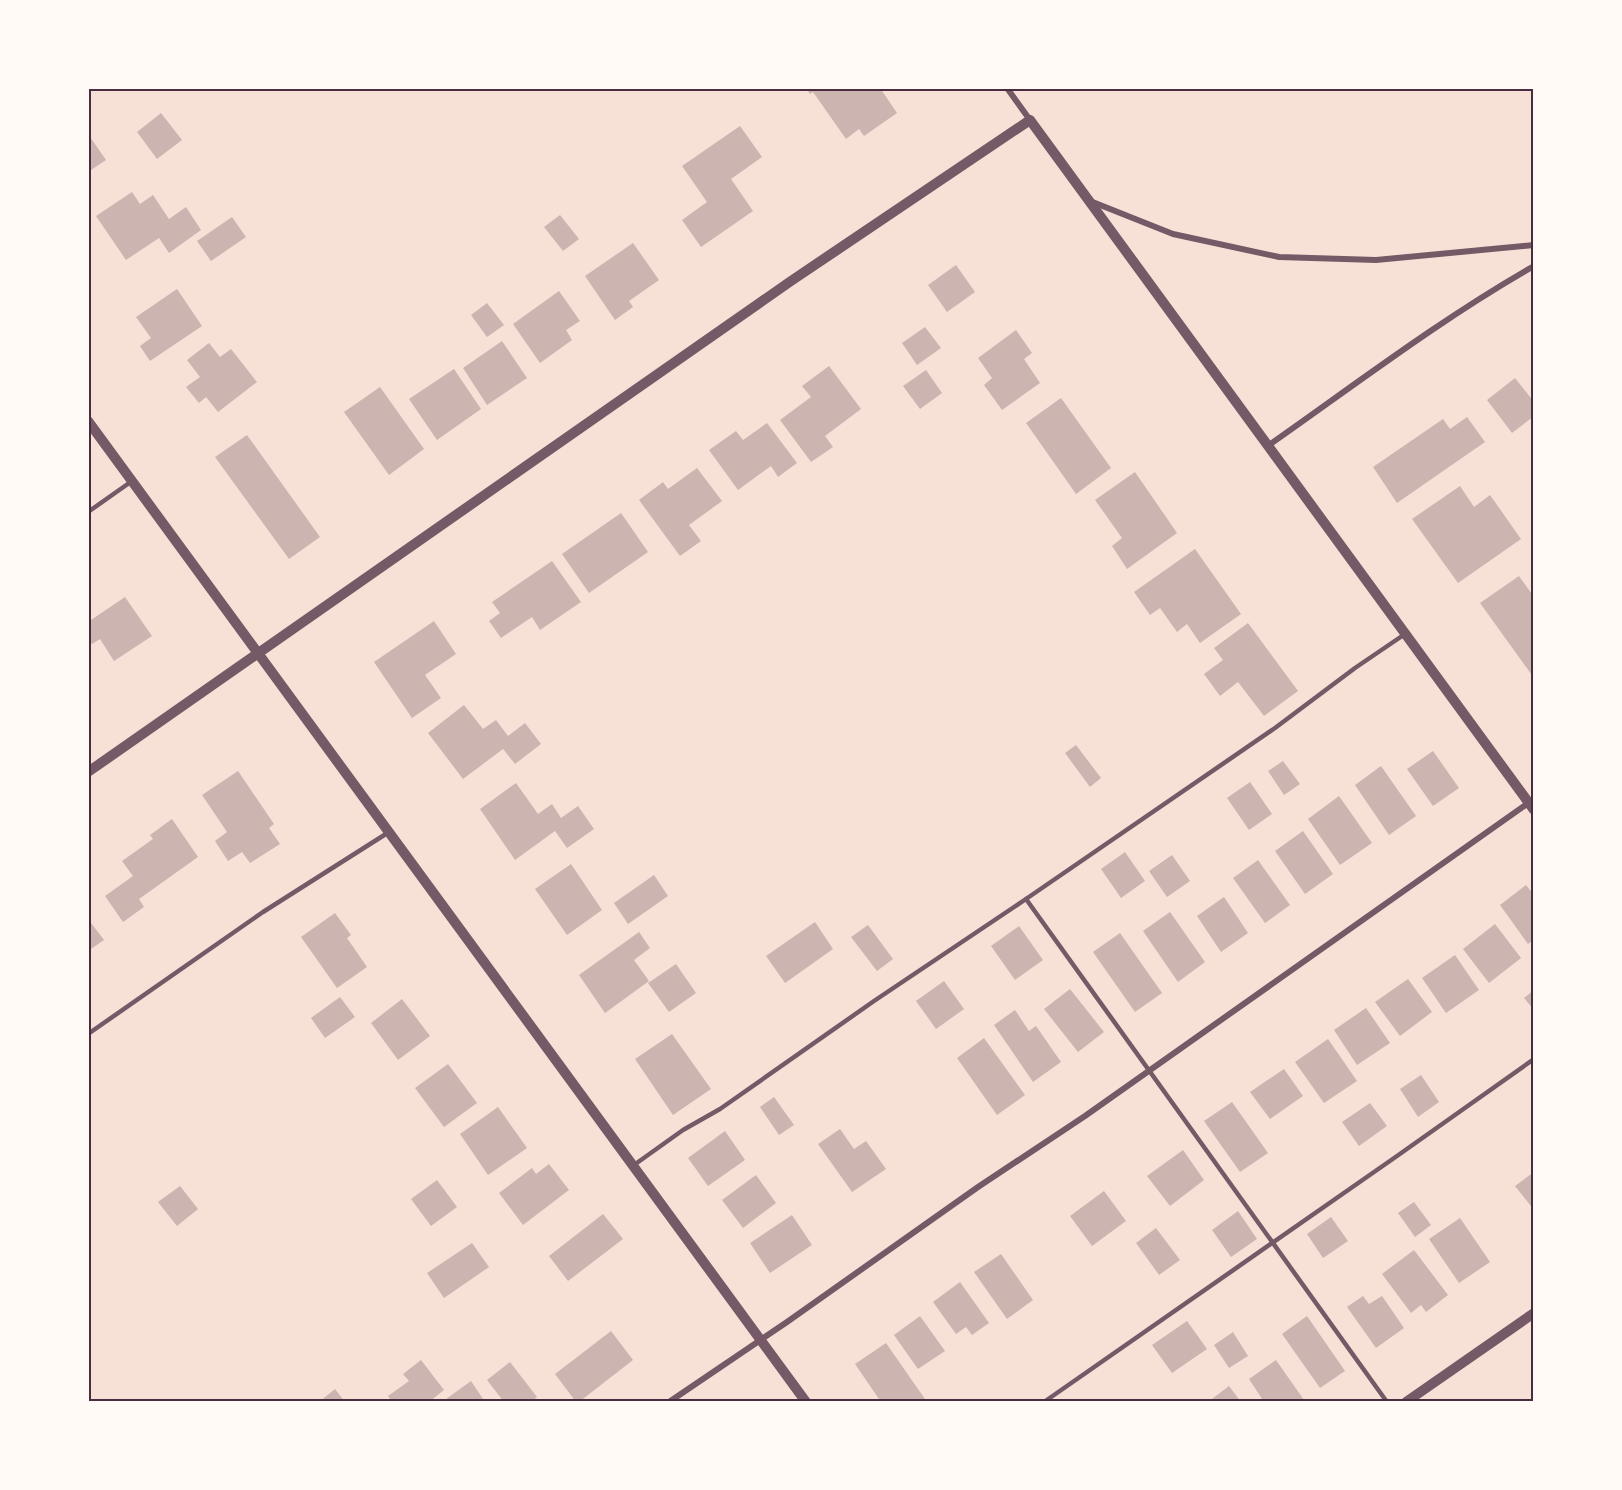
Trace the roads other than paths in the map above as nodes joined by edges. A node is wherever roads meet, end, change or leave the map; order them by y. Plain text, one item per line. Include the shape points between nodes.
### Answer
1 (1007, 88) edge
2 (1013, 88) edge
3 (1015, 99) junction
4 (1030, 120) junction
5 (1090, 201) junction
6 (1533, 245) edge
7 (1533, 266) edge
8 (88, 421) edge
9 (1269, 445) junction
10 (132, 481) junction
11 (88, 512) edge
12 (1405, 634) junction
13 (258, 653) junction
14 (88, 772) edge
15 (1532, 804) edge
16 (389, 832) junction
17 (1026, 899) junction
18 (88, 1034) edge
19 (1533, 1059) edge
20 (1148, 1071) junction
21 (633, 1166) junction
22 (1273, 1242) junction
23 (1533, 1313) edge
24 (760, 1339) junction
25 (669, 1401) edge
26 (806, 1401) edge
27 (1044, 1401) edge
28 (1387, 1401) edge
29 (1406, 1401) edge

1 - 3 street
2 - 3 street
3 - 4 street
4 - 5 street
4 - 13 street via 791,281
5 - 6 street via 1173,234 1279,257 1376,260
5 - 9 street
7 - 9 street via 1434,329
8 - 10 street
9 - 12 street
10 - 11 lane
10 - 13 street
12 - 15 street
12 - 17 lane
13 - 14 street
13 - 16 street
15 - 20 street
16 - 18 lane via 263,912
16 - 21 street
17 - 20 lane
17 - 21 lane
19 - 22 lane
20 - 22 lane
20 - 24 street
21 - 24 street
22 - 27 lane
22 - 28 lane
23 - 29 street
24 - 25 street
24 - 26 street

